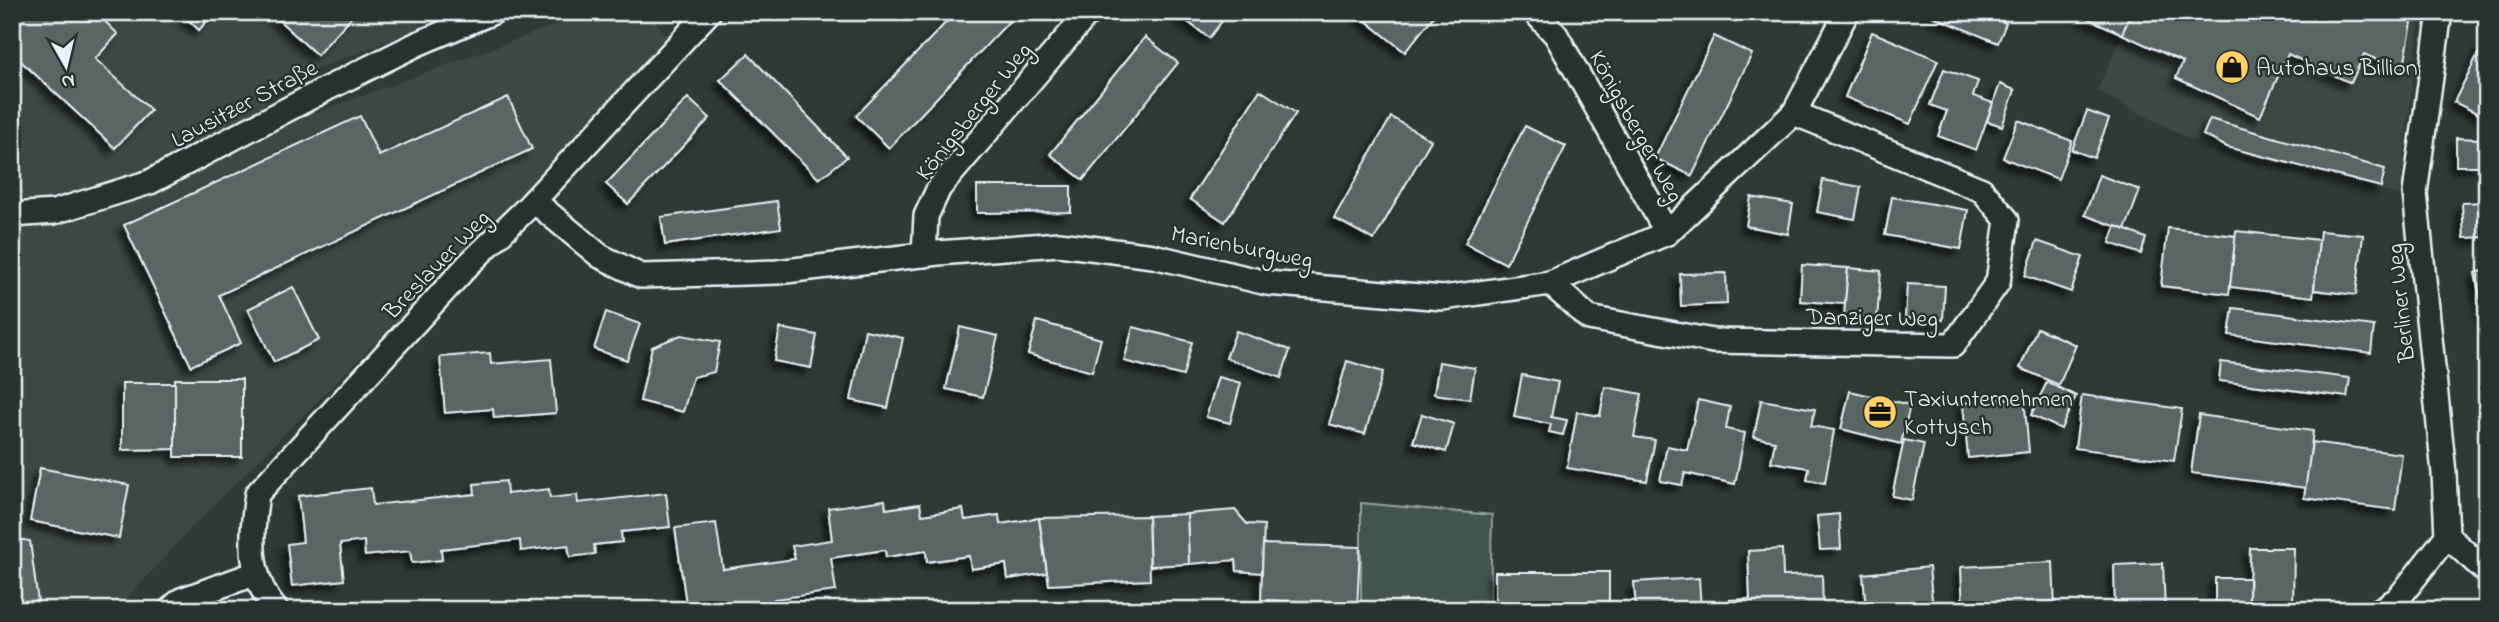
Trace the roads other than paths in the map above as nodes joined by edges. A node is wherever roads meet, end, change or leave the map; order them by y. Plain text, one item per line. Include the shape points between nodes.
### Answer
1 (493, 12) edge
2 (709, 12) edge
3 (1089, 12) edge
4 (1535, 12) edge
5 (1847, 12) edge
6 (2441, 12) edge
7 (1794, 113) junction
8 (534, 201) junction
9 (12, 215) edge
10 (1667, 233) junction
11 (925, 255) junction
12 (1550, 283) junction
13 (2447, 536) junction
14 (2487, 572) edge
15 (254, 574) junction
16 (170, 610) edge
17 (276, 610) edge
18 (2380, 610) edge

1 - 9 street, Lausitzer Straße via 326,89 150,182 54,212
2 - 8 street, Breslauer Weg
3 - 11 street, Königsberger Weg via 939,188 926,216
4 - 10 street, Königsberger Weg via 1556,35
5 - 7 street, Marienburgweg
6 - 13 street, Berliner Weg via 2415,193
7 - 10 street, Marienburgweg
7 - 12 street, Danziger Weg via 1982,190 2007,220 1998,282 1953,345 1713,341 1589,318
8 - 11 street, Marienburgweg via 600,256 641,276 777,272
8 - 15 street, Breslauer Weg via 468,265 257,494 252,527
10 - 12 street, Marienburgweg
11 - 12 street, Marienburgweg via 1059,244 1153,256 1268,283 1443,298
13 - 14 street
13 - 18 street via 2398,599
15 - 16 street via 181,600
15 - 17 street, Breslauer Weg

